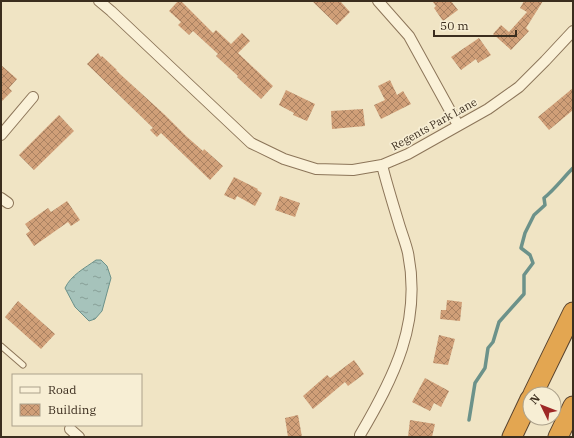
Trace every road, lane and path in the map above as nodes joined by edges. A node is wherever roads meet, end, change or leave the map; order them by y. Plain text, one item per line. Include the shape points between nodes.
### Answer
1 (98, 1) edge
2 (378, 1) edge
3 (573, 31) edge
4 (33, 97) dead end
5 (458, 125) junction
6 (1, 135) edge
7 (382, 165) junction
8 (573, 312) edge
9 (1, 346) edge
10 (24, 365) dead end
11 (537, 386) edge
12 (573, 406) edge
13 (522, 416) edge
14 (70, 429) dead end
15 (360, 435) dead end
16 (79, 437) edge
17 (512, 437) edge
18 (558, 437) edge

1 - 7 street, Regents Park Lane via 251,143 284,159 316,169 353,170
2 - 5 street via 409,36
3 - 5 street, Regents Park Lane via 519,87 488,109
4 - 6 street
5 - 7 street, Regents Park Lane via 408,154
7 - 15 street via 408,253 411,311 406,340 396,365
8 - 11 highway
9 - 10 lane
12 - 18 highway
13 - 17 highway
14 - 16 street

